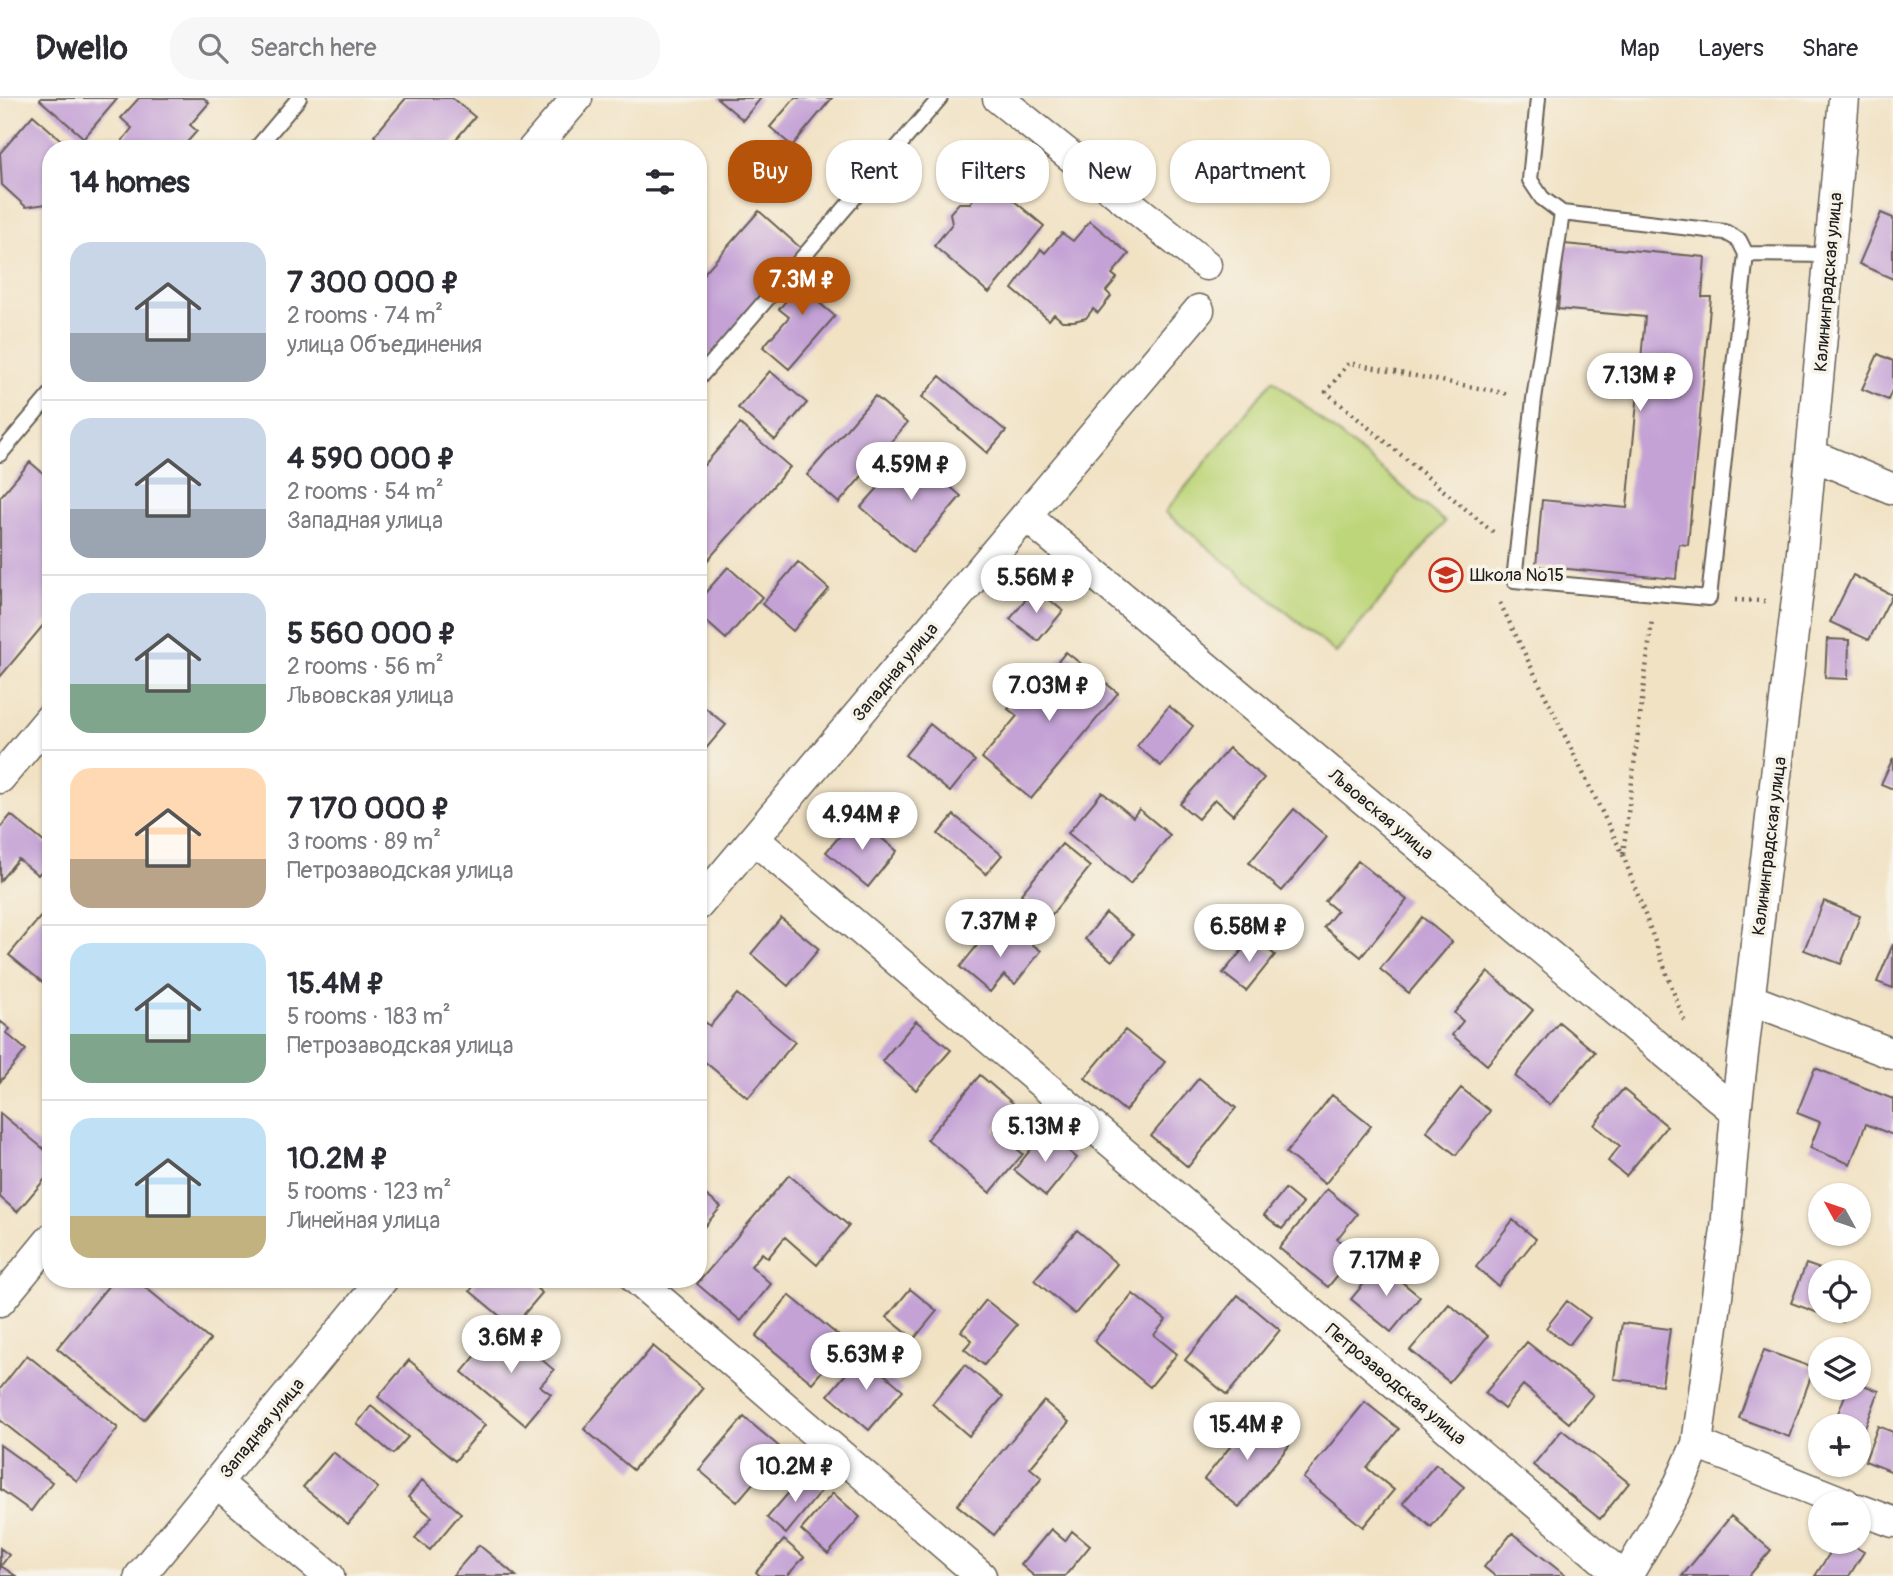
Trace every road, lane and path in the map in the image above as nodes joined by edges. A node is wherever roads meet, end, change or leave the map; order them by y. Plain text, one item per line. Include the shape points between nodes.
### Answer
1 (299, 98) edge
2 (577, 98) edge
3 (940, 98) edge
4 (998, 98) edge
5 (1538, 98) edge
6 (1844, 98) edge
7 (264, 140) edge
8 (541, 140) edge
9 (1562, 213) junction
10 (1746, 254) junction
11 (1830, 255) junction
12 (1206, 265) dead end
13 (1199, 310) dead end
14 (707, 369) edge
15 (1534, 399) junction
16 (42, 405) edge
17 (0, 454) edge
18 (1812, 455) junction
19 (1893, 489) edge
20 (1026, 516) junction
21 (1493, 532) junction
22 (1517, 534) junction
23 (1491, 542) dead end
24 (1655, 593) junction
25 (1709, 598) junction
26 (1498, 599) dead end
27 (1769, 601) dead end
28 (42, 728) edge
29 (0, 778) edge
30 (754, 839) junction
31 (1623, 855) junction
32 (707, 894) edge
33 (1752, 1000) junction
34 (1687, 1031) dead end
35 (1893, 1054) edge
36 (1736, 1112) junction
37 (42, 1250) edge
38 (376, 1288) edge
39 (646, 1288) edge
40 (0, 1301) edge
41 (1697, 1444) junction
42 (217, 1483) junction
43 (1815, 1491) edge
44 (1871, 1513) edge
45 (1893, 1522) edge
46 (140, 1576) edge
47 (329, 1576) edge
48 (981, 1576) edge
49 (1624, 1576) edge

1 - 7 lane
2 - 8 street
3 - 14 lane
4 - 12 street
5 - 9 lane via 1530,180 1542,198
6 - 11 street, Калининградская улица
9 - 10 lane via 1725,232 1739,240
9 - 15 lane
10 - 11 lane
10 - 25 lane
11 - 18 street, Калининградская улица
13 - 20 street, Западная улица
15 - 21 path via 1349,363 1326,392
15 - 22 lane
16 - 17 lane
18 - 19 street
18 - 33 street, Калининградская улица
20 - 30 street, Западная улица
20 - 36 street, Львовская улица
21 - 22 path
21 - 23 path
22 - 24 lane via 1514,580
24 - 25 lane
24 - 31 path
25 - 27 path
26 - 31 path
28 - 29 street
30 - 32 street, Западная улица
30 - 49 street, Петрозаводская улица
31 - 34 path
33 - 35 street
33 - 36 street, Калининградская улица
36 - 41 street, Калининградская улица via 1726,1229
37 - 40 street
38 - 42 street, Западная улица
39 - 48 street
41 - 43 street
41 - 49 street, Калининградская улица via 1676,1491
42 - 46 street, Западная улица
42 - 47 street
44 - 45 street

